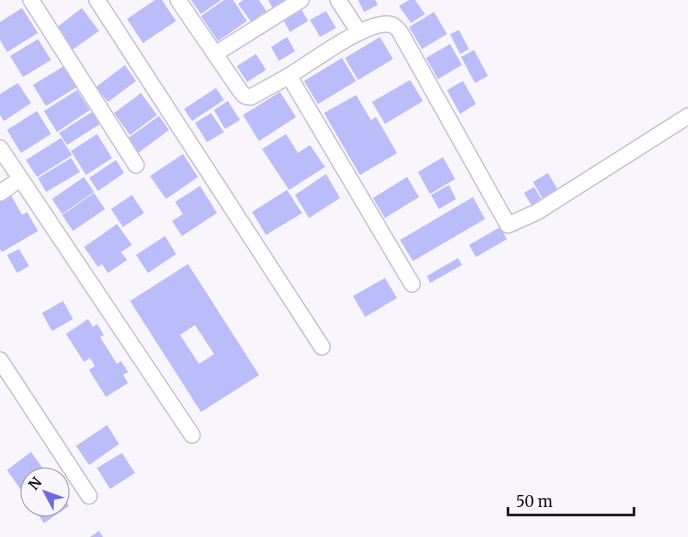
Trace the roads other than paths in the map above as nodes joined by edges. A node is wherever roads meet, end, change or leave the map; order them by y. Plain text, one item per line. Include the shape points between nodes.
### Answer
1 (31, 0) edge
2 (97, 0) edge
3 (178, 0) edge
4 (301, 0) edge
5 (338, 0) edge
6 (359, 32) junction
7 (215, 54) junction
8 (289, 76) junction
9 (688, 116) edge
10 (0, 148) edge
11 (136, 165) dead end
12 (20, 180) junction
13 (0, 193) edge
14 (412, 284) dead end
15 (322, 346) dead end
16 (0, 360) edge
17 (192, 435) dead end
18 (89, 496) dead end

1 - 11 street
2 - 15 street
3 - 7 street
4 - 7 street
5 - 6 street
6 - 8 street
6 - 9 street via 388,24 400,32 508,225 537,212
7 - 8 street via 245,96 251,97
8 - 14 street
10 - 12 street
12 - 13 street
12 - 17 street
16 - 18 street

